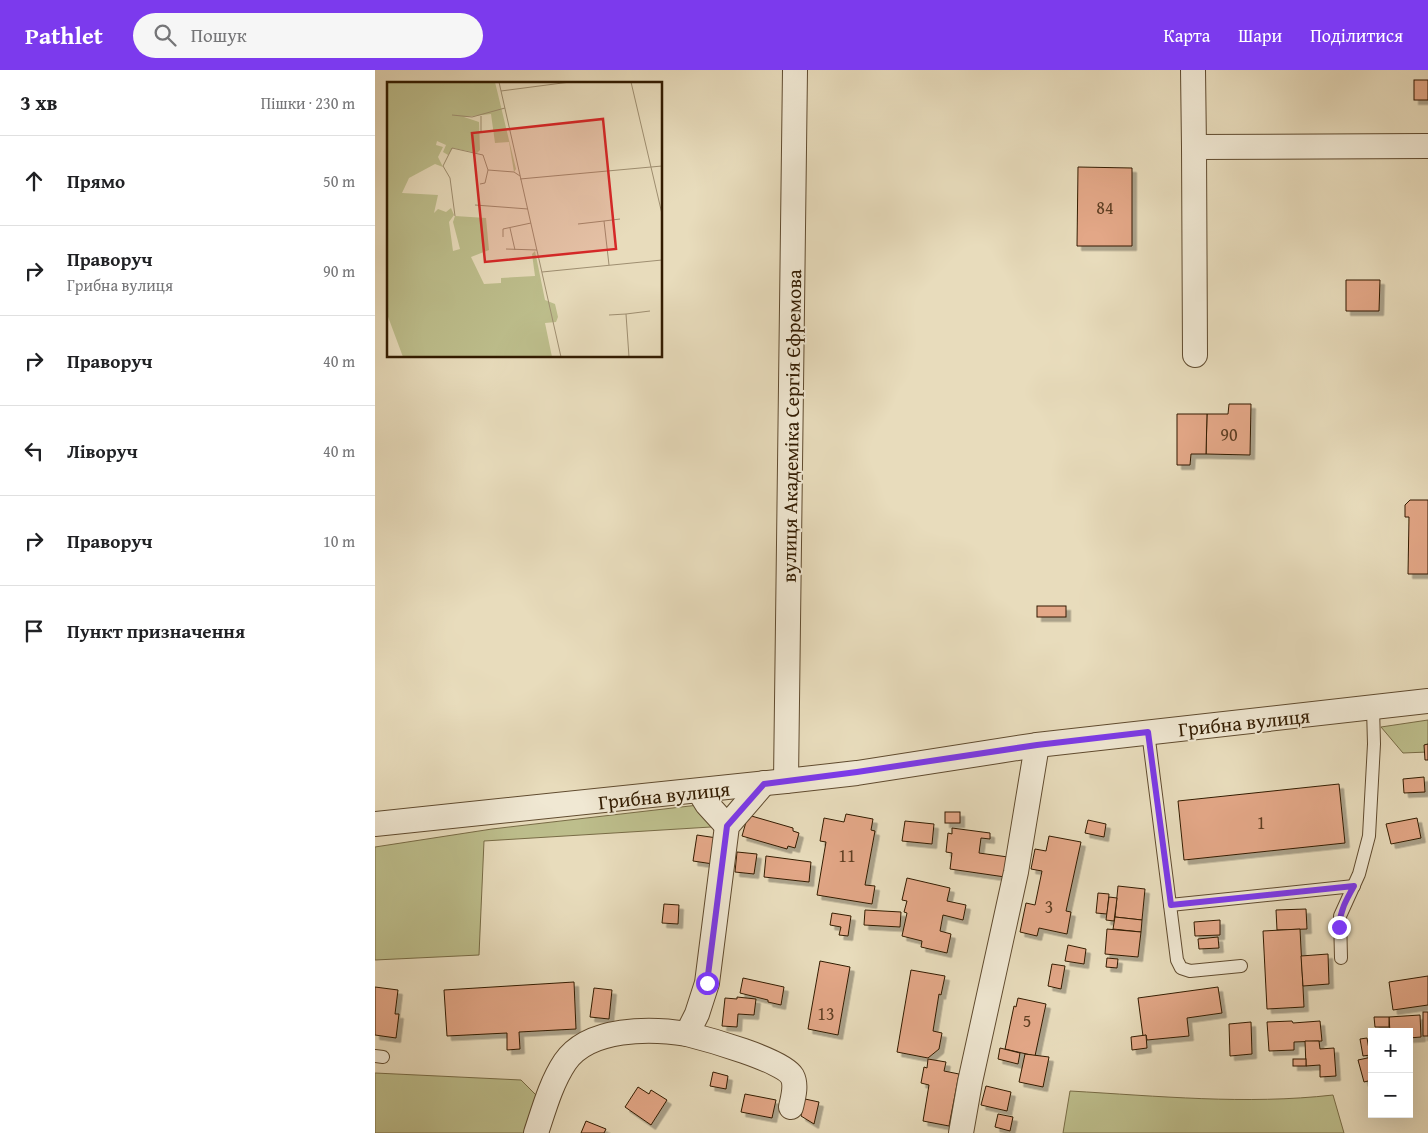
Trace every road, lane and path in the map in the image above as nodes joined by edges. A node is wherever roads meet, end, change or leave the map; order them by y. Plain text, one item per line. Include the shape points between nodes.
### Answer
1 (795, 70) edge
2 (1193, 70) edge
3 (1428, 146) edge
4 (1194, 147) junction
5 (1195, 354) dead end
6 (1428, 701) edge
7 (1373, 708) junction
8 (1148, 732) junction
9 (1037, 745) junction
10 (775, 782) junction
11 (699, 791) junction
12 (375, 824) edge
13 (727, 826) junction
14 (1354, 886) junction
15 (1171, 905) junction
16 (1341, 958) dead end
17 (1241, 966) dead end
18 (687, 1034) junction
19 (791, 1107) dead end
20 (536, 1133) edge
21 (961, 1133) edge

1 - 10 street, вулиця Академіка Сергія Єфремова
2 - 4 street
3 - 4 street
4 - 5 street
6 - 7 street, Грибна вулиця
7 - 8 street, Грибна вулиця
7 - 14 lane via 1369,836
8 - 9 street, Грибна вулиця
8 - 15 lane
9 - 10 street, Грибна вулиця
9 - 21 street via 1018,862
10 - 11 street, Грибна вулиця
10 - 13 street
11 - 12 street, Грибна вулиця
11 - 13 street
13 - 18 street via 707,983
14 - 15 lane
14 - 16 lane via 1340,916
15 - 17 lane via 1177,960 1181,968 1190,971
18 - 19 street via 725,1044 787,1071 794,1082
18 - 20 street via 662,1030 624,1032 583,1046 566,1061 556,1077

